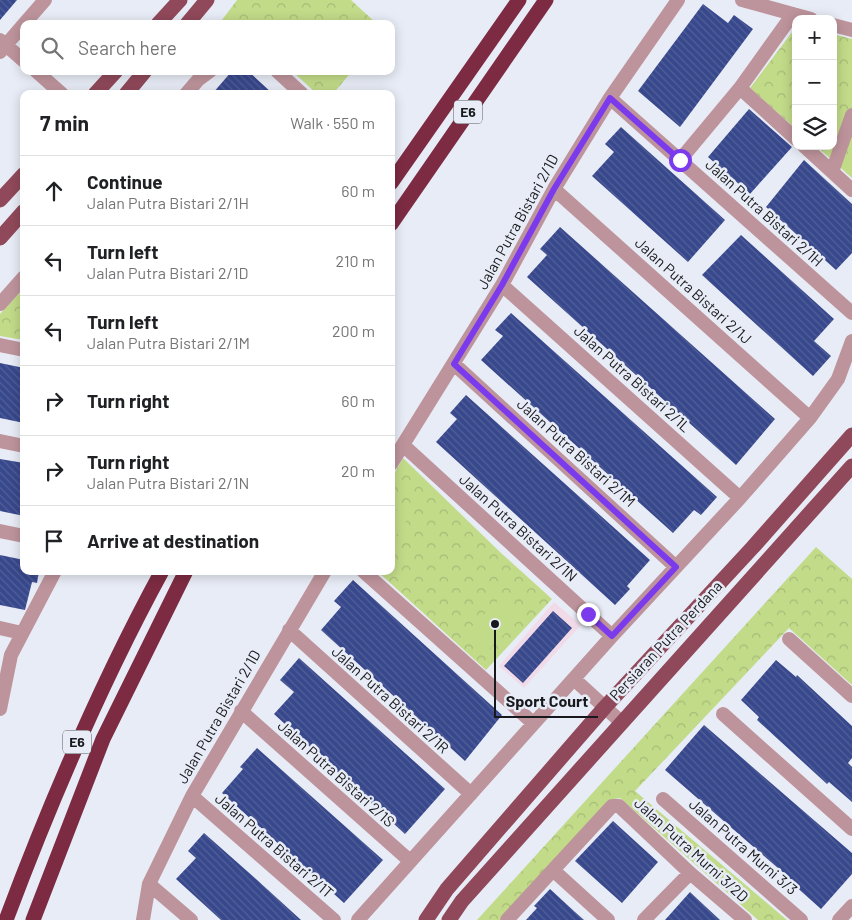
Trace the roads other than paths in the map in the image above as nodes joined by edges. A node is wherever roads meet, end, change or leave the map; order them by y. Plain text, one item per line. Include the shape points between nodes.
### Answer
1 (45, 0) edge
2 (180, 0) edge
3 (207, 0) edge
4 (519, 0) edge
5 (546, 0) edge
6 (678, 0) edge
7 (742, 0) edge
8 (793, 14) junction
9 (797, 15) edge
10 (28, 20) edge
11 (162, 20) edge
12 (190, 20) edge
13 (837, 26) edge
14 (20, 28) edge
15 (852, 30) edge
16 (2, 46) edge
17 (20, 58) edge
18 (41, 75) edge
19 (112, 75) edge
20 (142, 75) edge
21 (205, 75) edge
22 (281, 75) edge
23 (740, 88) junction
24 (57, 90) edge
25 (99, 90) edge
26 (129, 90) edge
27 (189, 90) edge
28 (298, 90) edge
29 (610, 98) junction
30 (852, 115) edge
31 (792, 135) edge
32 (808, 150) edge
33 (680, 160) junction
34 (832, 172) junction
35 (395, 177) edge
36 (20, 178) edge
37 (554, 189) junction
38 (852, 190) edge
39 (0, 200) edge
40 (20, 217) edge
41 (395, 218) edge
42 (0, 238) edge
43 (20, 282) edge
44 (502, 285) junction
45 (0, 304) edge
46 (852, 313) edge
47 (852, 341) edge
48 (0, 345) edge
49 (20, 349) edge
50 (454, 364) junction
51 (810, 418) junction
52 (852, 435) edge
53 (0, 441) edge
54 (20, 445) edge
55 (403, 445) junction
56 (395, 458) edge
57 (852, 466) edge
58 (740, 498) junction
59 (0, 531) edge
60 (20, 535) edge
61 (676, 567) junction
62 (53, 575) edge
63 (160, 575) edge
64 (184, 575) edge
65 (323, 575) edge
66 (367, 575) edge
67 (0, 628) edge
68 (289, 630) junction
69 (22, 633) junction
70 (612, 636) junction
71 (789, 639) dead end
72 (574, 679) junction
73 (852, 696) edge
74 (605, 707) junction
75 (0, 709) edge
76 (241, 711) junction
77 (723, 714) dead end
78 (621, 722) junction
79 (533, 724) junction
80 (471, 794) junction
81 (192, 796) junction
82 (663, 799) dead end
83 (852, 829) edge
84 (410, 861) junction
85 (553, 870) junction
86 (690, 873) junction
87 (149, 884) junction
88 (852, 906) edge
89 (6, 920) edge
90 (33, 920) edge
91 (143, 920) edge
92 (191, 920) edge
93 (334, 920) edge
94 (358, 920) edge
95 (426, 920) edge
96 (449, 920) edge
97 (507, 920) edge
98 (608, 920) edge
99 (644, 920) edge
100 (745, 920) edge
101 (801, 920) edge
102 (839, 920) edge

1 - 10 street
2 - 11 main road
3 - 12 main road
4 - 35 highway, E6
5 - 41 highway, E6
6 - 29 street, Jalan Putra Bistari 2/1D
7 - 8 street
8 - 9 street
8 - 23 street
13 - 15 street
14 - 16 street
16 - 17 street
18 - 24 street
19 - 25 main road
20 - 26 main road
21 - 27 street
22 - 28 street
23 - 31 street
23 - 33 street
29 - 33 street, Jalan Putra Bistari 2/1H
29 - 37 street, Jalan Putra Bistari 2/1D
30 - 34 street
32 - 34 street
33 - 46 street, Jalan Putra Bistari 2/1H
34 - 38 street
36 - 39 main road
37 - 44 street, Jalan Putra Bistari 2/1D
37 - 51 street, Jalan Putra Bistari 2/1J
40 - 42 main road
43 - 45 street
44 - 50 street, Jalan Putra Bistari 2/1D
44 - 58 street, Jalan Putra Bistari 2/1L
47 - 51 street via 838,378
48 - 49 street
50 - 55 street, Jalan Putra Bistari 2/1D
50 - 61 street, Jalan Putra Bistari 2/1M
51 - 58 street
52 - 74 main road, Persiaran Putra Perdana
53 - 54 street
55 - 56 street, Jalan Putra Bistari 2/1D
55 - 70 street, Jalan Putra Bistari 2/1N
57 - 78 main road, Persiaran Putra Perdana
58 - 61 street
59 - 60 street
61 - 70 street
62 - 69 street
63 - 89 highway, E6 via 73,751
64 - 90 highway, E6 via 103,738
65 - 68 street, Jalan Putra Bistari 2/1D
66 - 79 street
67 - 69 street
68 - 76 street, Jalan Putra Bistari 2/1D
68 - 80 street, Jalan Putra Bistari 2/1R
69 - 75 street via 11,655
70 - 72 street
71 - 73 street
72 - 74 street
72 - 79 street
74 - 78 street
74 - 95 main road, Persiaran Putra Perdana via 447,889
76 - 81 street, Jalan Putra Bistari 2/1D
76 - 84 street, Jalan Putra Bistari 2/1S
77 - 83 street
78 - 96 main road, Persiaran Putra Perdana via 462,901
79 - 80 street
80 - 84 street
81 - 87 street, Jalan Putra Bistari 2/1D
81 - 93 street, Jalan Putra Bistari 2/1T
82 - 101 street, Jalan Putra Murni 3/3
84 - 94 street
85 - 86 street, Jalan Putra Murni 3/2D via 612,806 619,806
85 - 97 street, Jalan Putra Murni 3/2D
85 - 98 street
86 - 99 street
86 - 100 street, Jalan Putra Murni 3/2D
87 - 91 street, Jalan Putra Bistari 2/1D
87 - 92 street
88 - 102 street

